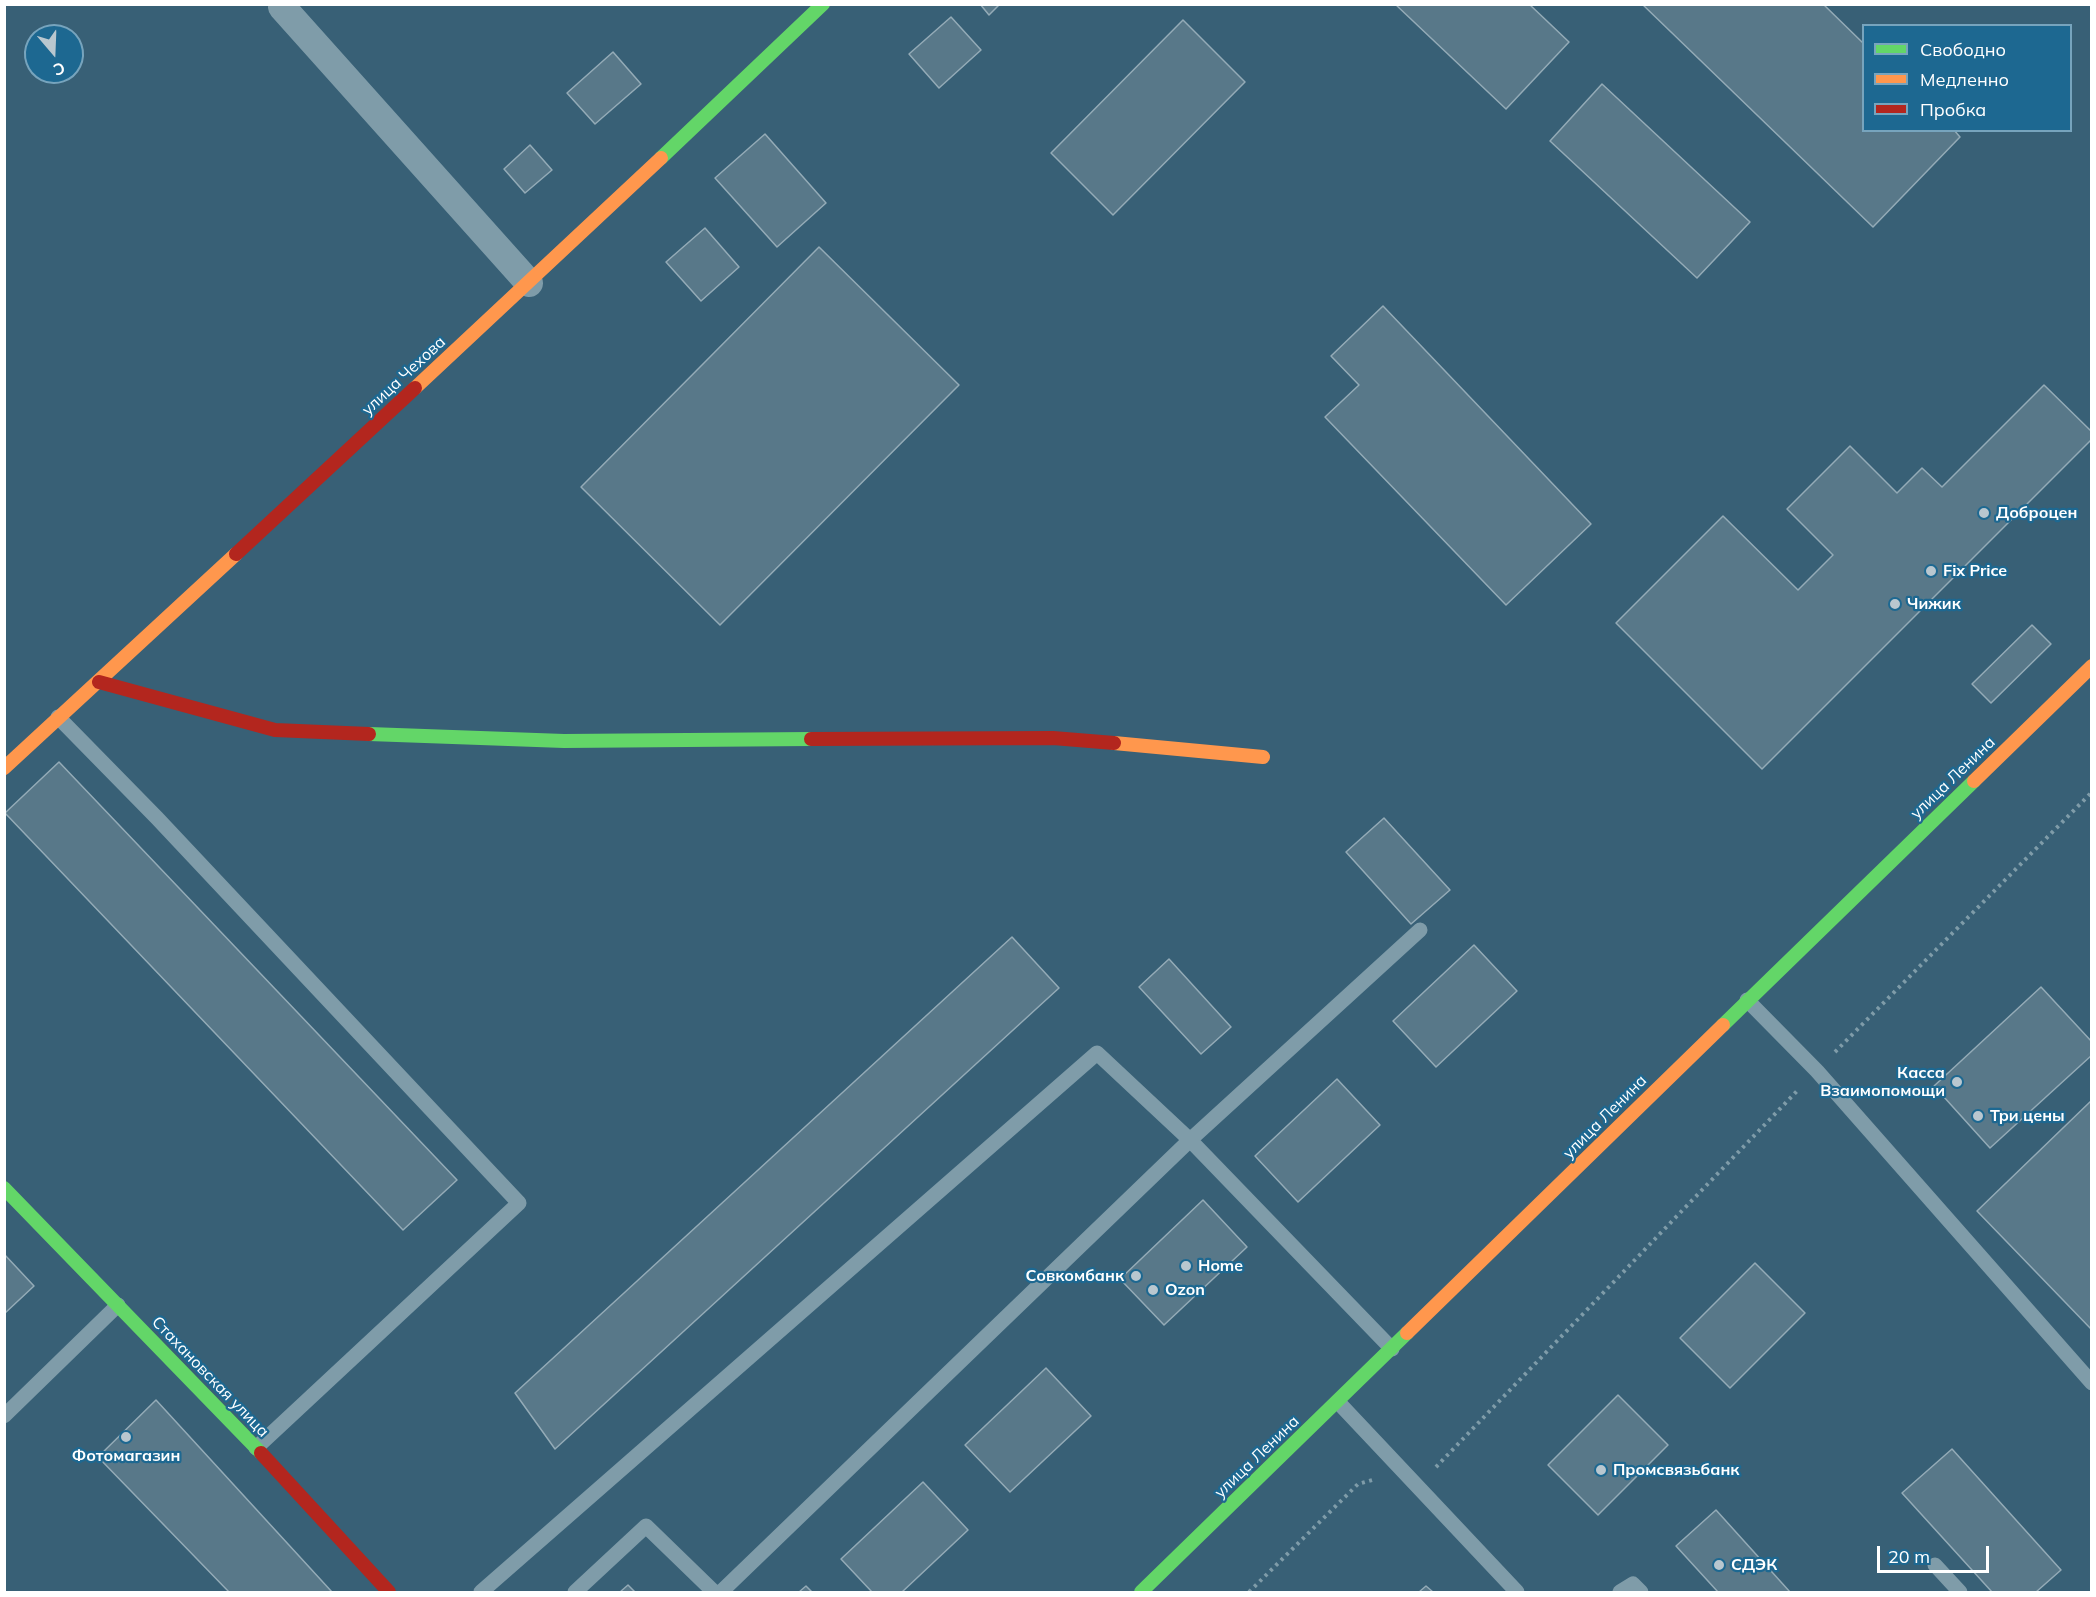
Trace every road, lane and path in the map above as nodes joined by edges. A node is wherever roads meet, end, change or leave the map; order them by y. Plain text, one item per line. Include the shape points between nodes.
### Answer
1 (823, 4) edge
2 (283, 6) edge
3 (529, 283) junction
4 (2091, 666) edge
5 (99, 682) junction
6 (58, 717) junction
7 (1263, 757) dead end
8 (4, 768) edge
9 (2091, 792) edge
10 (1420, 930) dead end
11 (1747, 1000) junction
12 (1816, 1071) junction
13 (1190, 1140) junction
14 (4, 1188) edge
15 (118, 1305) junction
16 (1392, 1349) junction
17 (2091, 1383) edge
18 (1338, 1402) junction
19 (4, 1416) edge
20 (256, 1448) junction
21 (1404, 1472) junction
22 (1935, 1564) dead end
23 (388, 1593) edge
24 (481, 1593) edge
25 (576, 1593) edge
26 (714, 1593) edge
27 (721, 1593) edge
28 (1141, 1593) edge
29 (1248, 1593) edge
30 (1517, 1593) edge
31 (1620, 1593) edge
32 (1641, 1593) edge
33 (1960, 1593) edge

1 - 3 street, улица Чехова
2 - 3 street
3 - 5 street, улица Чехова
4 - 11 street, улица Ленина
5 - 6 street, улица Чехова
5 - 7 street via 275,730 564,741 1053,738
6 - 8 street, улица Чехова
6 - 20 lane via 519,1203
9 - 12 path
10 - 13 lane
11 - 12 lane
11 - 16 street, улица Ленина
12 - 17 lane
12 - 21 path via 1438,1467
13 - 16 lane
13 - 24 lane via 1097,1053
13 - 27 lane
14 - 15 street, Стахановская улица
15 - 19 lane
15 - 20 street, Стахановская улица
16 - 18 street, улица Ленина
18 - 21 lane
18 - 28 street, улица Ленина
20 - 23 street, Стахановская улица
21 - 29 path via 1358,1484
21 - 30 lane
22 - 33 lane
25 - 26 lane via 645,1526
31 - 32 lane via 1633,1584

